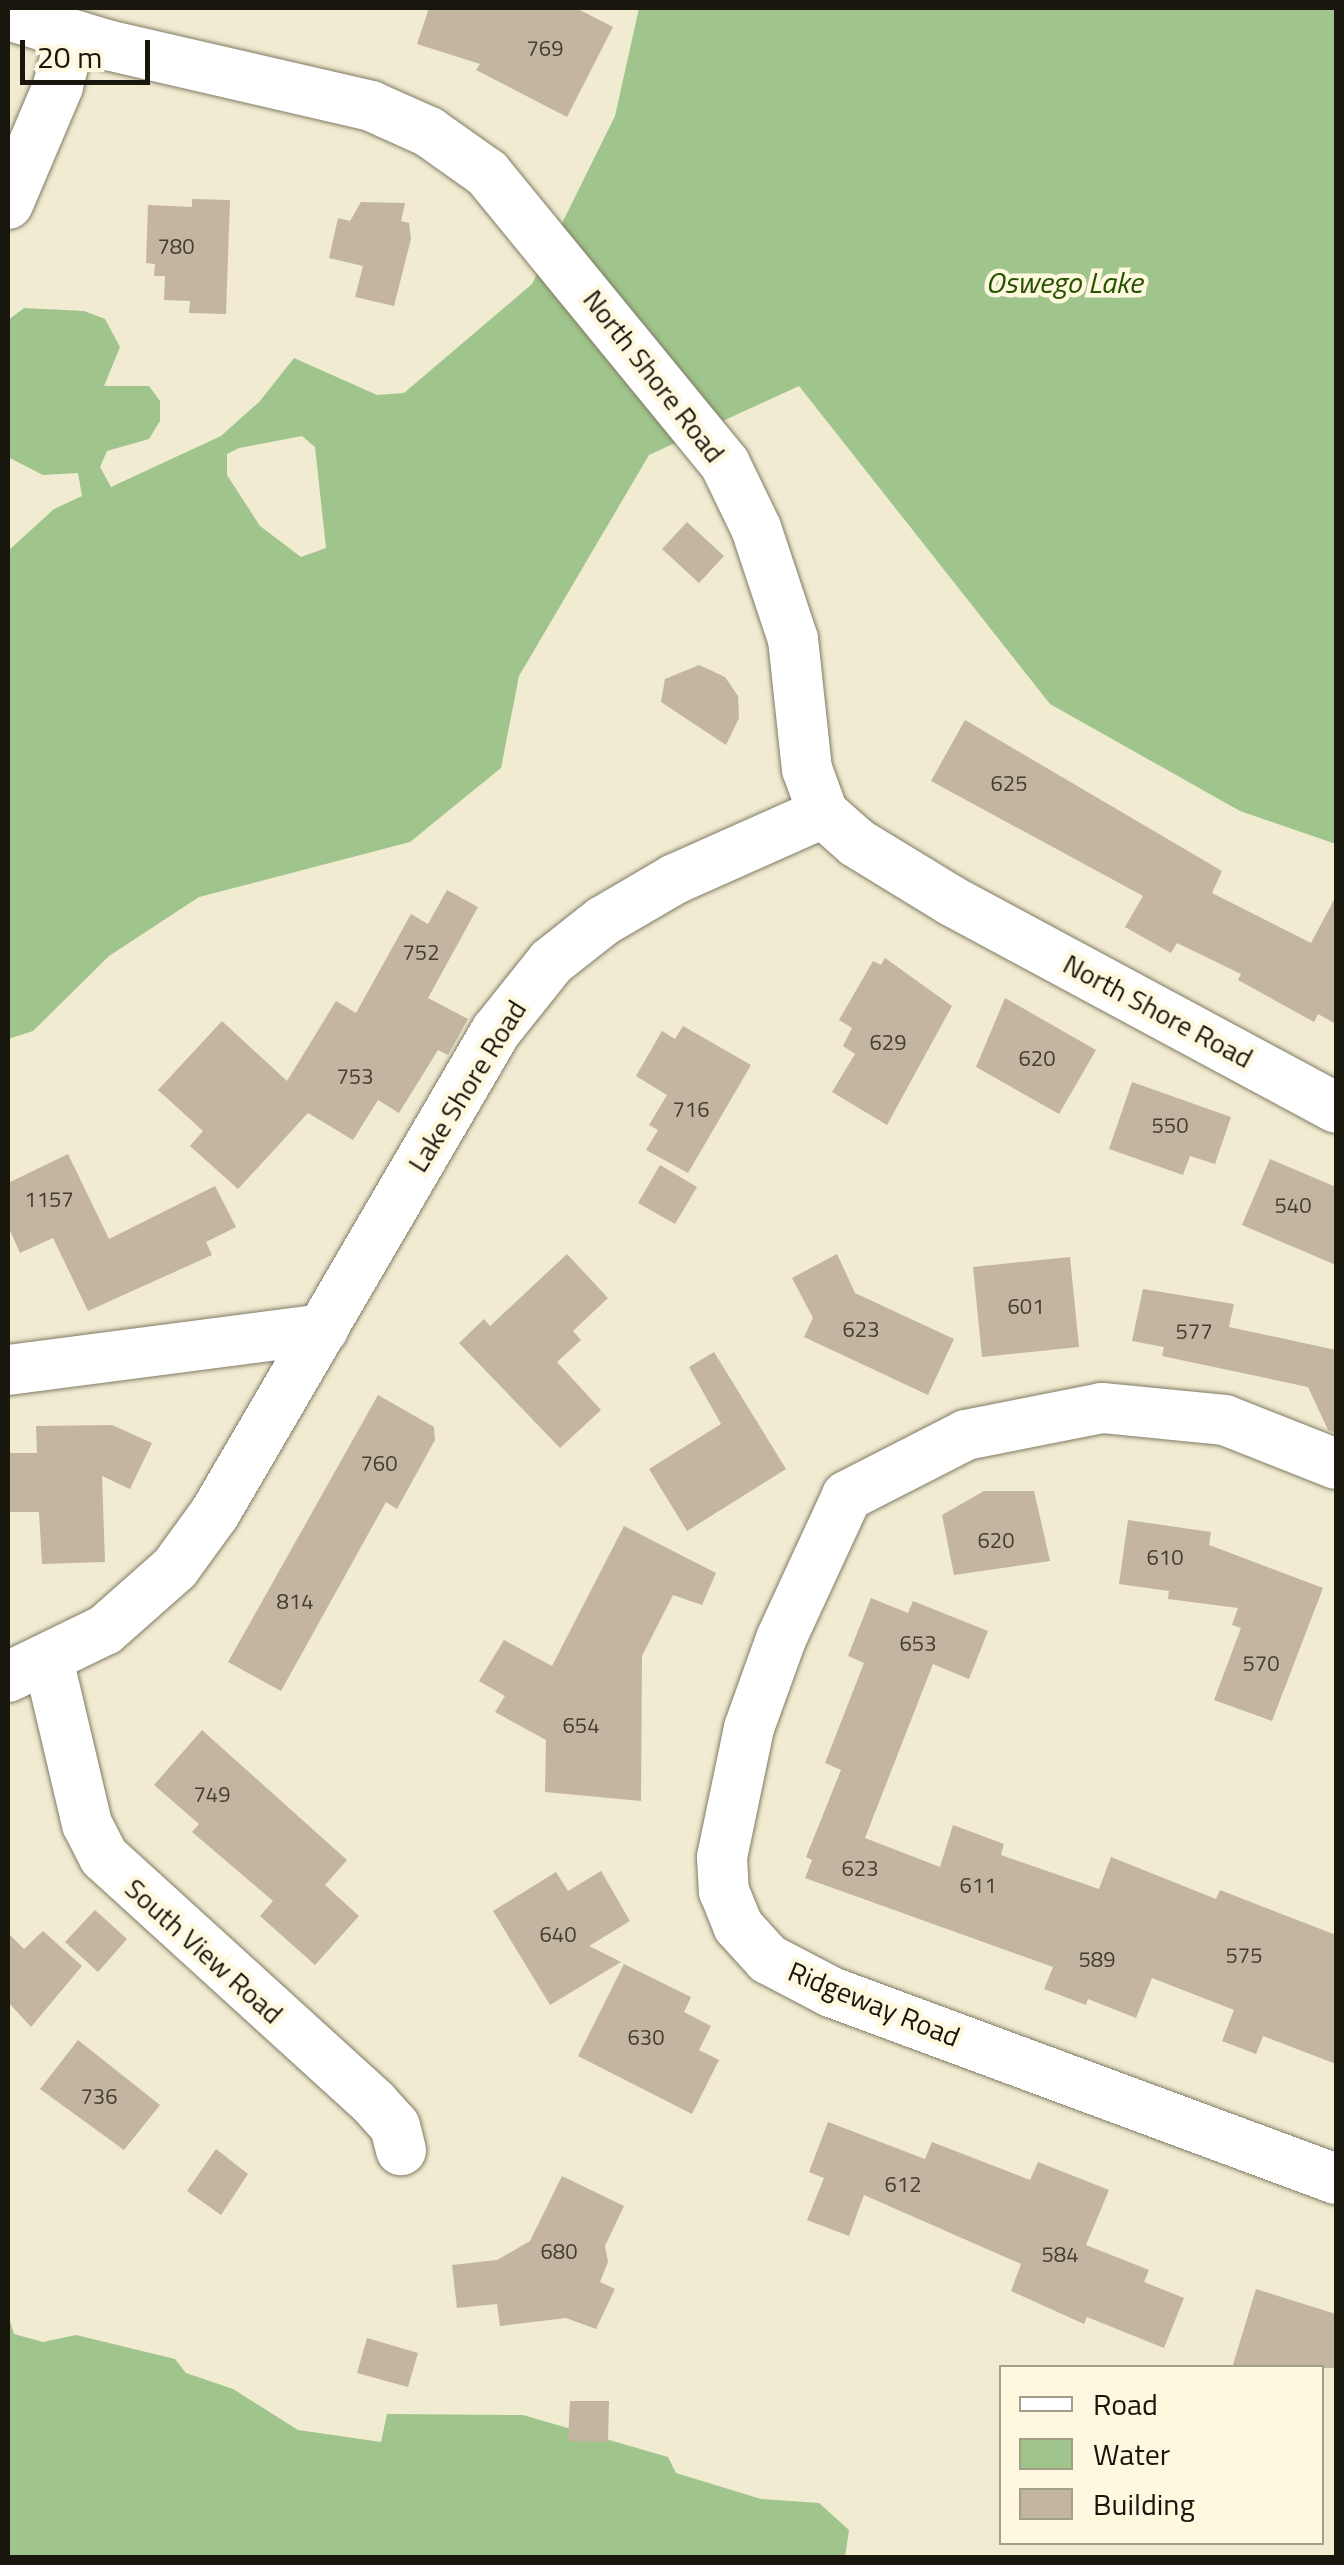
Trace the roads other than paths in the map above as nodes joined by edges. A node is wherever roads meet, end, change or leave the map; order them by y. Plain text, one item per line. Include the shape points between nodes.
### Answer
1 (8, 15) edge
2 (72, 34) junction
3 (8, 204) edge
4 (823, 812) junction
5 (1336, 1108) edge
6 (323, 1329) junction
7 (8, 1370) edge
8 (1336, 1464) edge
9 (28, 1668) edge
10 (402, 2150) dead end
11 (1336, 2179) edge

1 - 2 street, North Shore Road
2 - 3 street via 58,86
2 - 4 street, North Shore Road via 339,97 400,118 488,173 709,441 745,502 793,639 807,769
4 - 5 street, North Shore Road via 858,843 952,901
4 - 6 street, Lake Shore Road via 676,879 603,921 550,962 496,1031
6 - 7 street
6 - 9 street, Lake Shore Road via 215,1513 175,1568 105,1630
8 - 11 street, Ridgeway Road via 1225,1420 1102,1408 966,1435 847,1496 780,1638 740,1764 722,1858 724,1891 738,1926 768,1959 831,1992
9 - 10 street, South View Road via 104,1858 374,2103 396,2126

